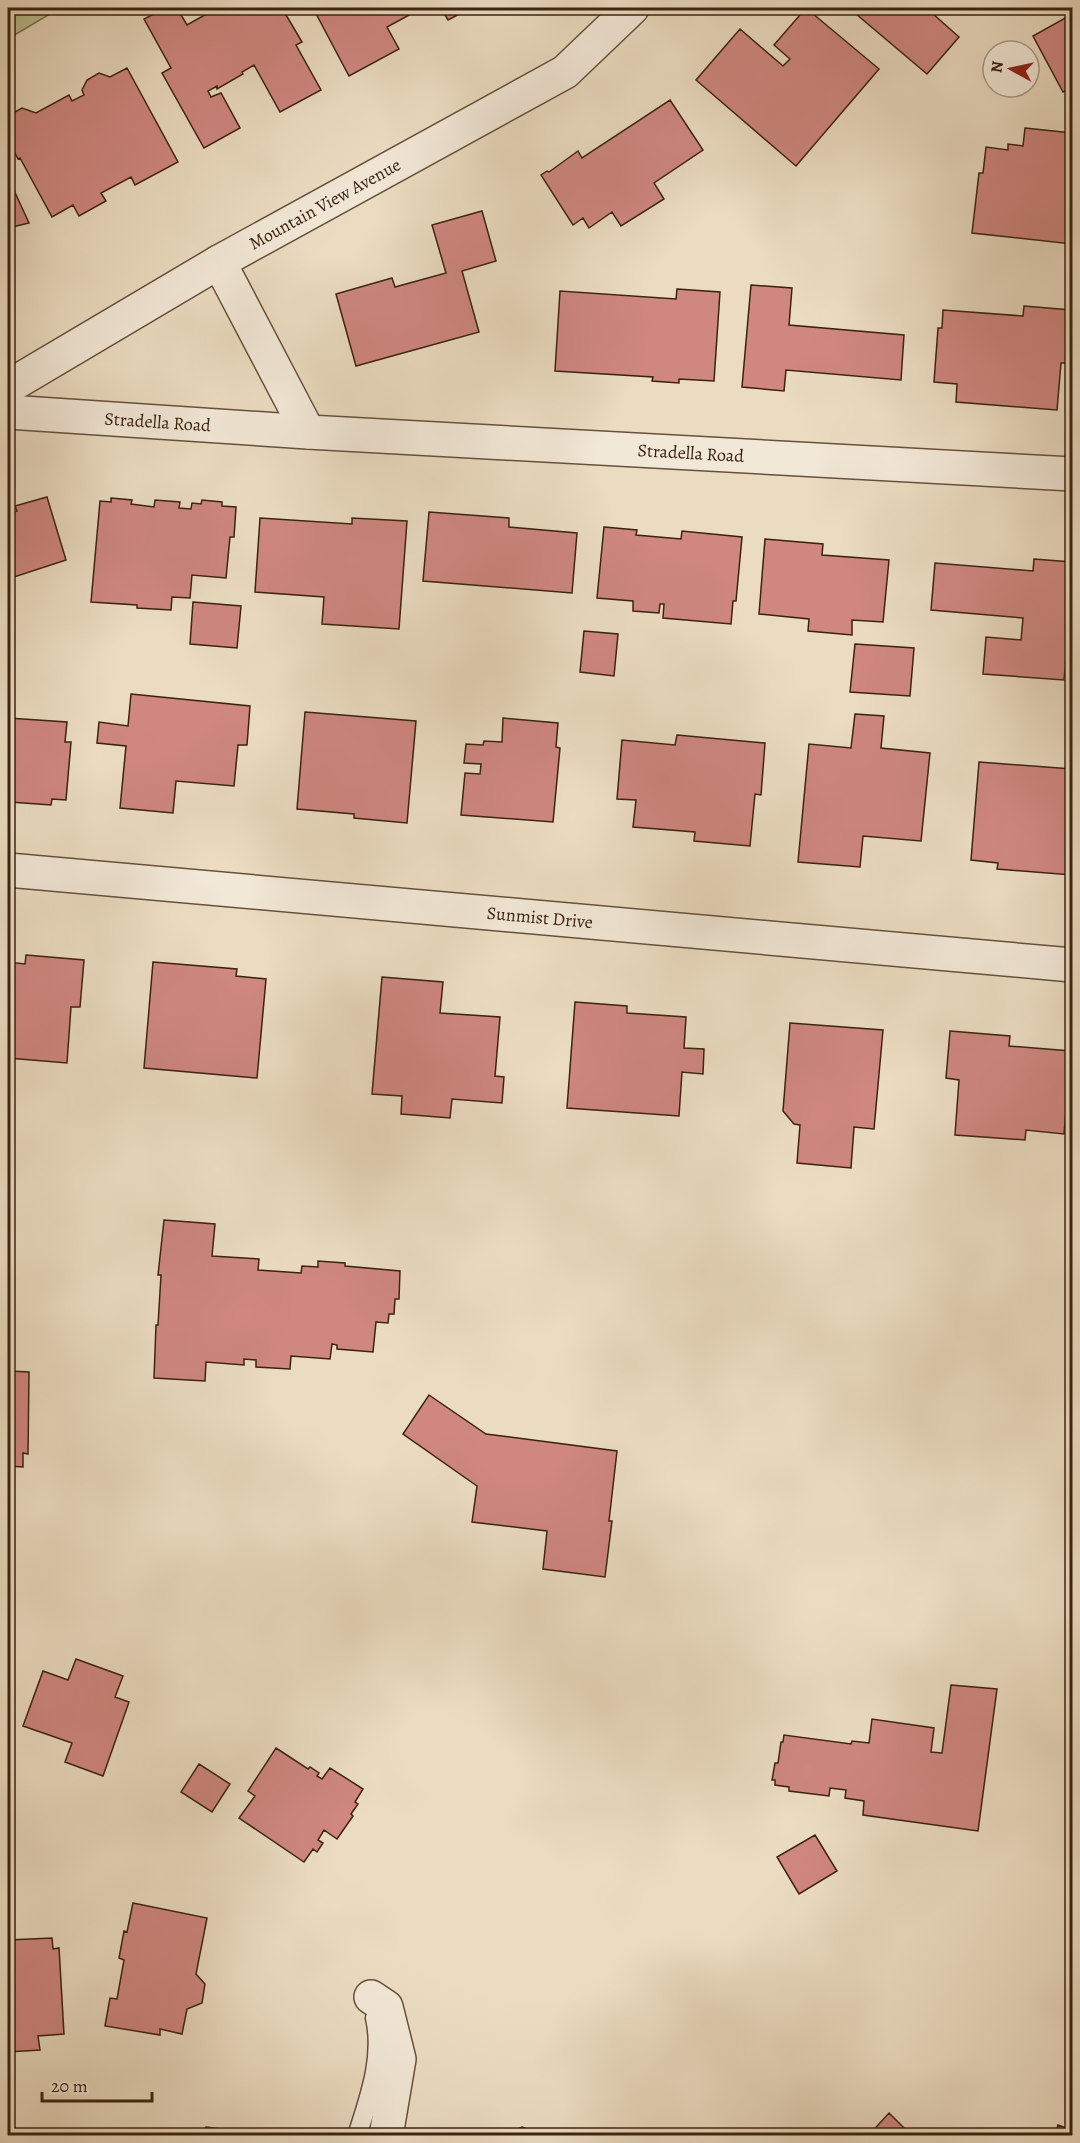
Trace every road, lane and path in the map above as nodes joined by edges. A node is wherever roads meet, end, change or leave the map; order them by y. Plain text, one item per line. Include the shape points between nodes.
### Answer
1 (632, 8) edge
2 (219, 262) junction
3 (8, 387) edge
4 (8, 412) edge
5 (308, 432) junction
6 (1072, 474) edge
7 (8, 870) edge
8 (1072, 965) edge
9 (371, 1997) joint
10 (357, 2136) edge
11 (386, 2136) edge

1 - 2 street, Mountain View Avenue via 565,72
2 - 3 street, Mountain View Avenue
2 - 5 street
4 - 5 street, Stradella Road
5 - 6 street, Stradella Road
7 - 8 street, Sunmist Drive
9 - 10 lane via 378,2051 372,2090
9 - 11 street via 386,2007 399,2059

